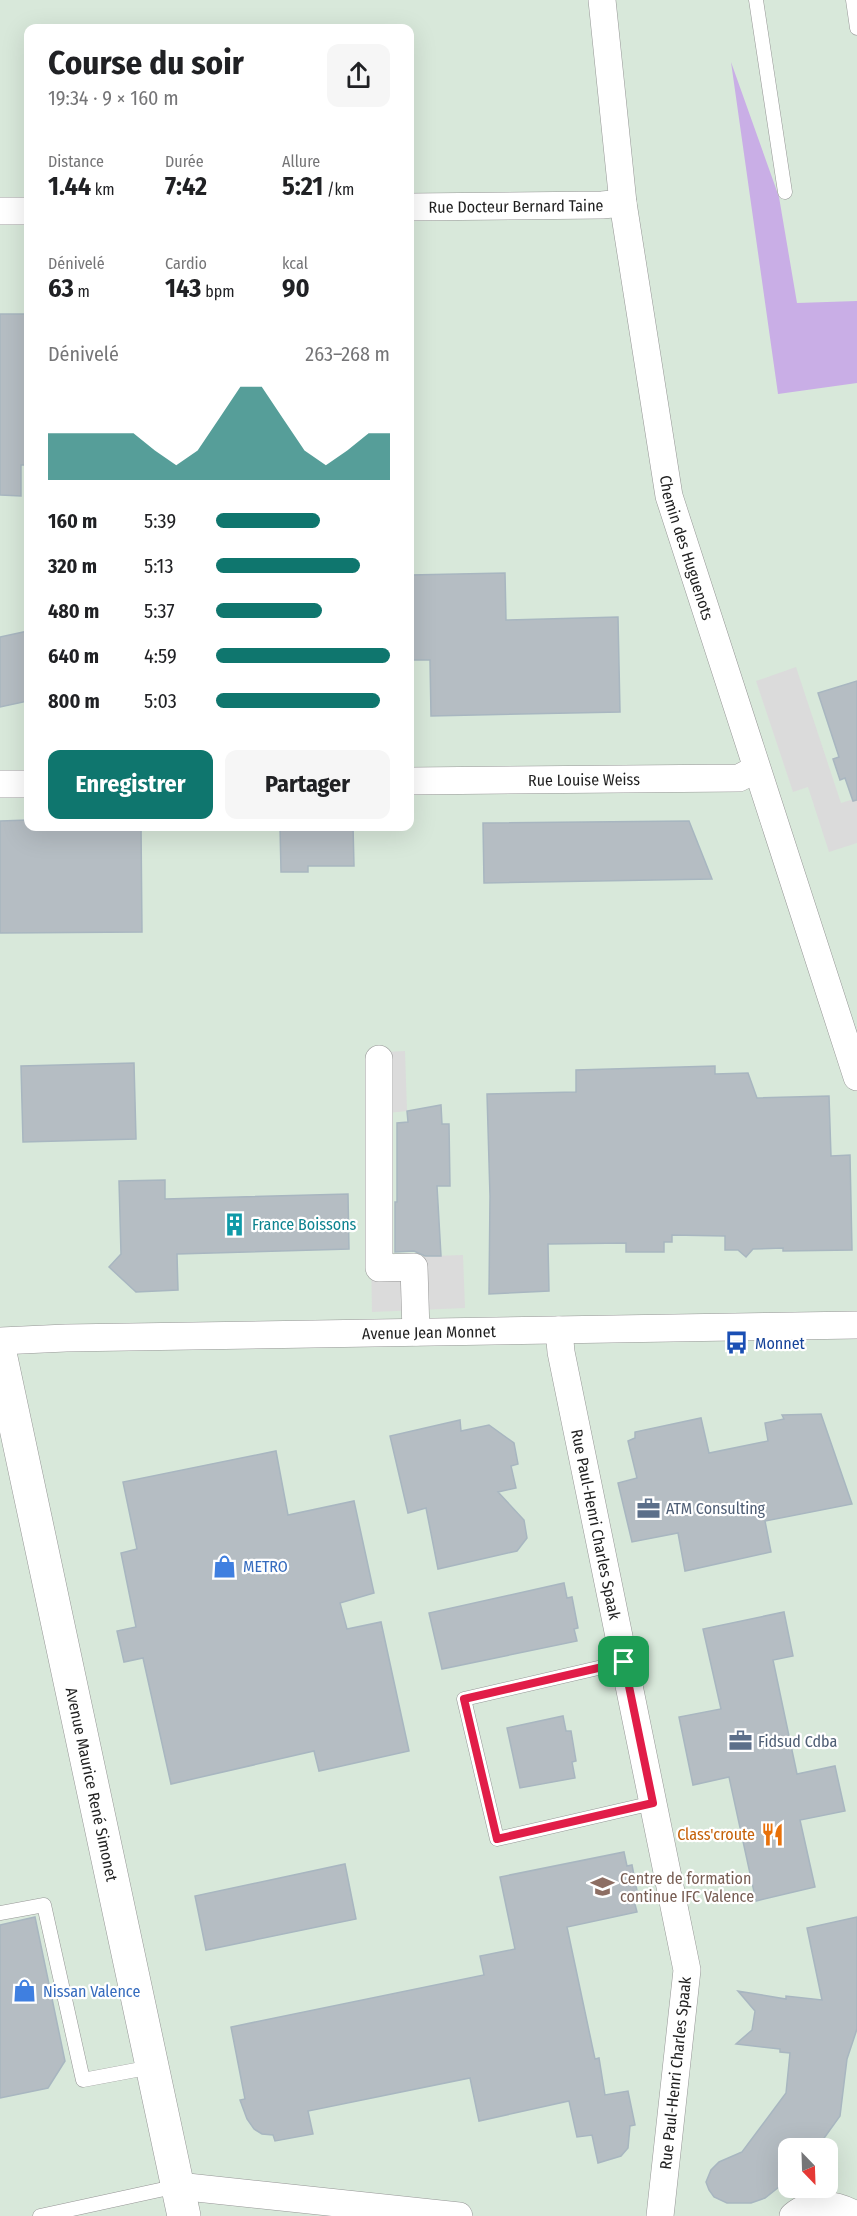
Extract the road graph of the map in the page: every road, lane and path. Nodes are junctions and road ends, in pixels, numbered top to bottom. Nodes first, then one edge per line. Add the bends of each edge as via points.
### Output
1 (602, 0) edge
2 (756, 0) edge
3 (853, 0) edge
4 (857, 28) edge
5 (785, 192) dead end
6 (623, 203) junction
7 (414, 207) edge
8 (0, 211) edge
9 (24, 211) edge
10 (756, 769) junction
11 (414, 781) edge
12 (0, 784) edge
13 (24, 784) edge
14 (379, 1059) dead end
15 (857, 1077) edge
16 (857, 1324) edge
17 (559, 1330) junction
18 (416, 1332) junction
19 (0, 1341) edge
20 (0, 1353) edge
21 (624, 1662) junction
22 (653, 1803) junction
23 (0, 1913) edge
24 (152, 2067) junction
25 (181, 2201) edge
26 (40, 2216) edge
27 (459, 2216) edge
28 (660, 2216) edge
29 (793, 2216) edge
30 (857, 2216) edge

1 - 6 street, Chemin des Huguenots
2 - 5 lane
3 - 4 lane
6 - 7 street, Rue Docteur Bernard Taine
6 - 10 street, Chemin des Huguenots via 669,496
8 - 9 street
10 - 11 street, Rue Louise Weiss via 739,778
10 - 15 street, Chemin des Huguenots
12 - 13 street
14 - 18 street via 379,1268 414,1267
16 - 17 street, Avenue Jean Monnet
17 - 18 street, Avenue Jean Monnet
17 - 21 street, Rue Paul-Henri Charles Spaak
18 - 19 street, Avenue Jean Monnet
20 - 24 street, Avenue Maurice René Simonet
21 - 22 street, Rue Paul-Henri Charles Spaak
21 - 22 lane via 464,1699 497,1839
22 - 28 street, Rue Paul-Henri Charles Spaak via 687,1970
23 - 24 lane via 44,1905 83,2080
24 - 25 street, Avenue Maurice René Simonet
25 - 26 lane
25 - 27 street
29 - 30 street via 814,2206 831,2205

